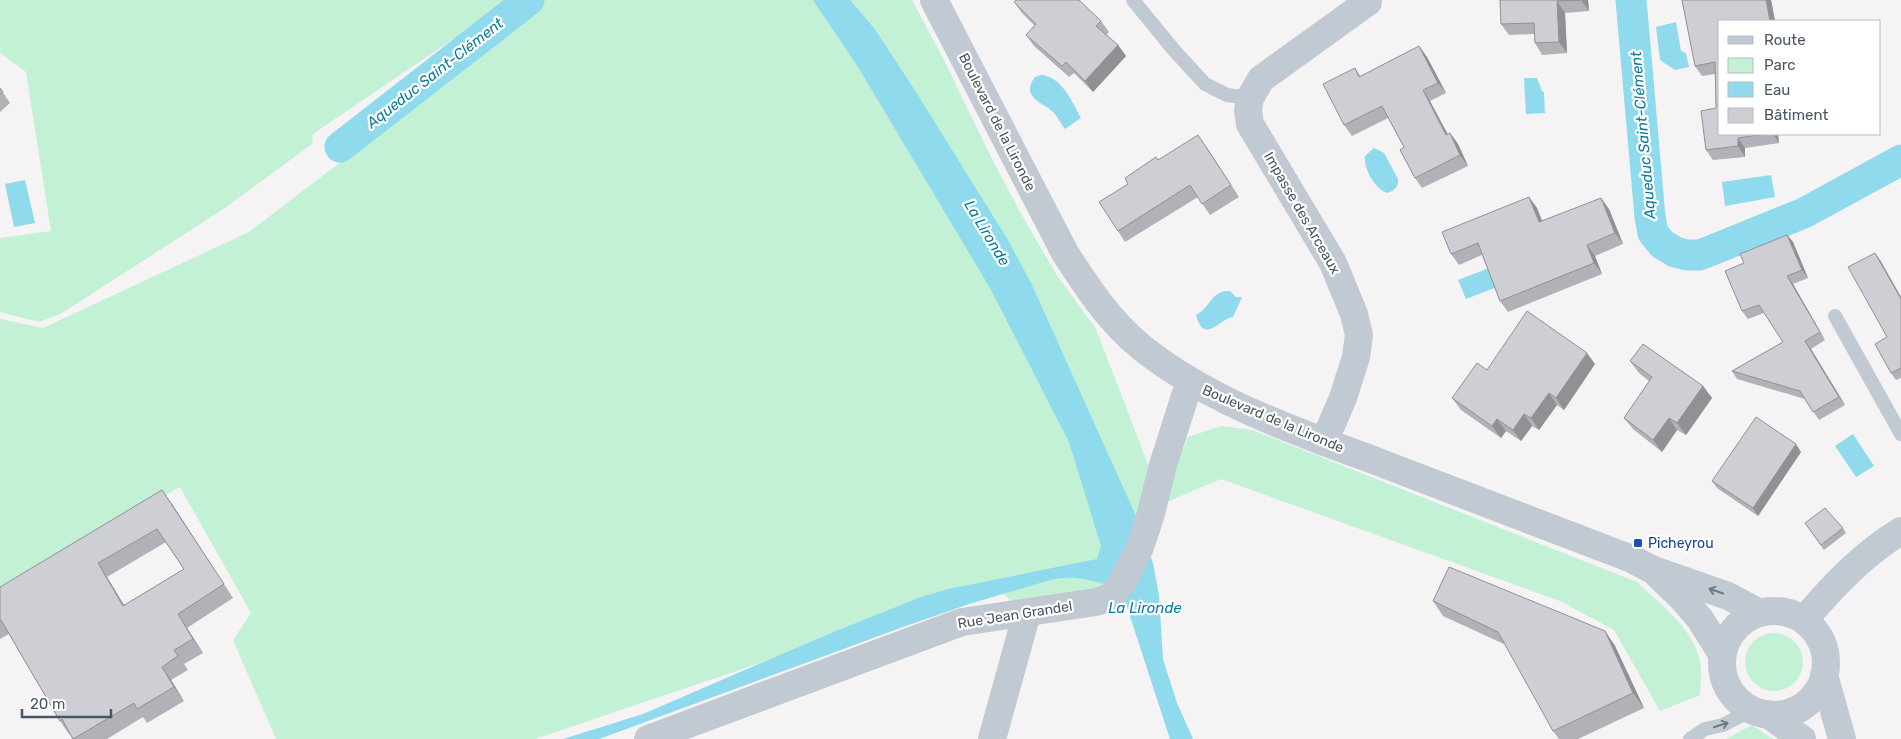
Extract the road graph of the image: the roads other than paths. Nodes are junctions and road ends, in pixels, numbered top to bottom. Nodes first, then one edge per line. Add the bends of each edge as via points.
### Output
1 (934, 0) edge
2 (1133, 0) edge
3 (1368, 2) dead end
4 (1250, 98) junction
5 (1835, 316) dead end
6 (1192, 383) junction
7 (1901, 434) edge
8 (1324, 442) junction
9 (1901, 531) edge
10 (1652, 569) junction
11 (1760, 612) junction
12 (1027, 613) junction
13 (1804, 620) junction
14 (1722, 654) junction
15 (1824, 675) junction
16 (1760, 712) junction
17 (648, 739) edge
18 (992, 739) edge
19 (1690, 739) edge
20 (1802, 739) edge
21 (1842, 739) edge

1 - 6 street, Boulevard de la Lironde via 1065,253 1089,290 1113,322
2 - 4 lane via 1205,84 1227,95
3 - 4 street via 1261,79
4 - 8 street, Impasse des Arceaux via 1250,124 1333,263 1359,335 1356,357 1343,398
5 - 7 lane
6 - 8 street, Boulevard de la Lironde via 1264,418
6 - 12 street, Rue Jean Grandel via 1163,465 1140,547 1111,597
8 - 10 street, Boulevard de la Lironde
9 - 13 street via 1844,575
11 -> 10 street, Boulevard de la Lironde via 1728,596
10 - 14 street, Boulevard de la Lironde via 1700,619
11 - 13 street via 1789,613
11 - 14 street via 1735,628
12 - 17 street, Rue Jean Grandel via 962,622
12 - 18 street
13 - 15 street via 1823,646
14 - 16 street via 1722,670 1727,685 1737,699
15 - 16 street via 1810,700 1797,709 1783,714
15 - 21 street
19 -> 16 lane via 1705,729
16 - 20 street

